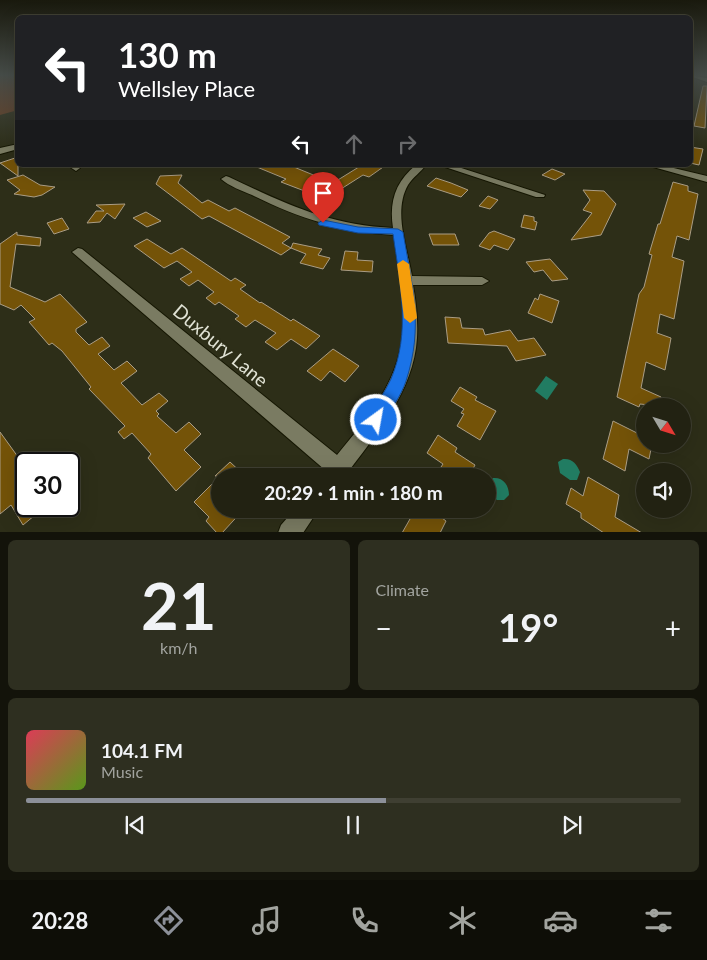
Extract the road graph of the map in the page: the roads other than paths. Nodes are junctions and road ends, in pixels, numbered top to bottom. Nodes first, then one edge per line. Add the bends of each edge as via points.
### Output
1 (15, 147) edge
2 (0, 151) edge
3 (419, 167) edge
4 (449, 167) edge
5 (658, 167) edge
6 (226, 179) dead end
7 (707, 179) edge
8 (540, 196) dead end
9 (398, 232) junction
10 (78, 252) dead end
11 (406, 280) junction
12 (482, 281) dead end
13 (330, 468) edge
14 (340, 468) edge
15 (301, 518) edge
16 (289, 532) edge

1 - 2 street
3 - 9 street via 400,188 396,210
4 - 8 street
5 - 7 street
6 - 9 street via 323,223 358,230
9 - 11 street
10 - 13 street, Duxbury Lane
11 - 12 street
11 - 14 street via 410,338 398,381 381,413
15 - 16 street

